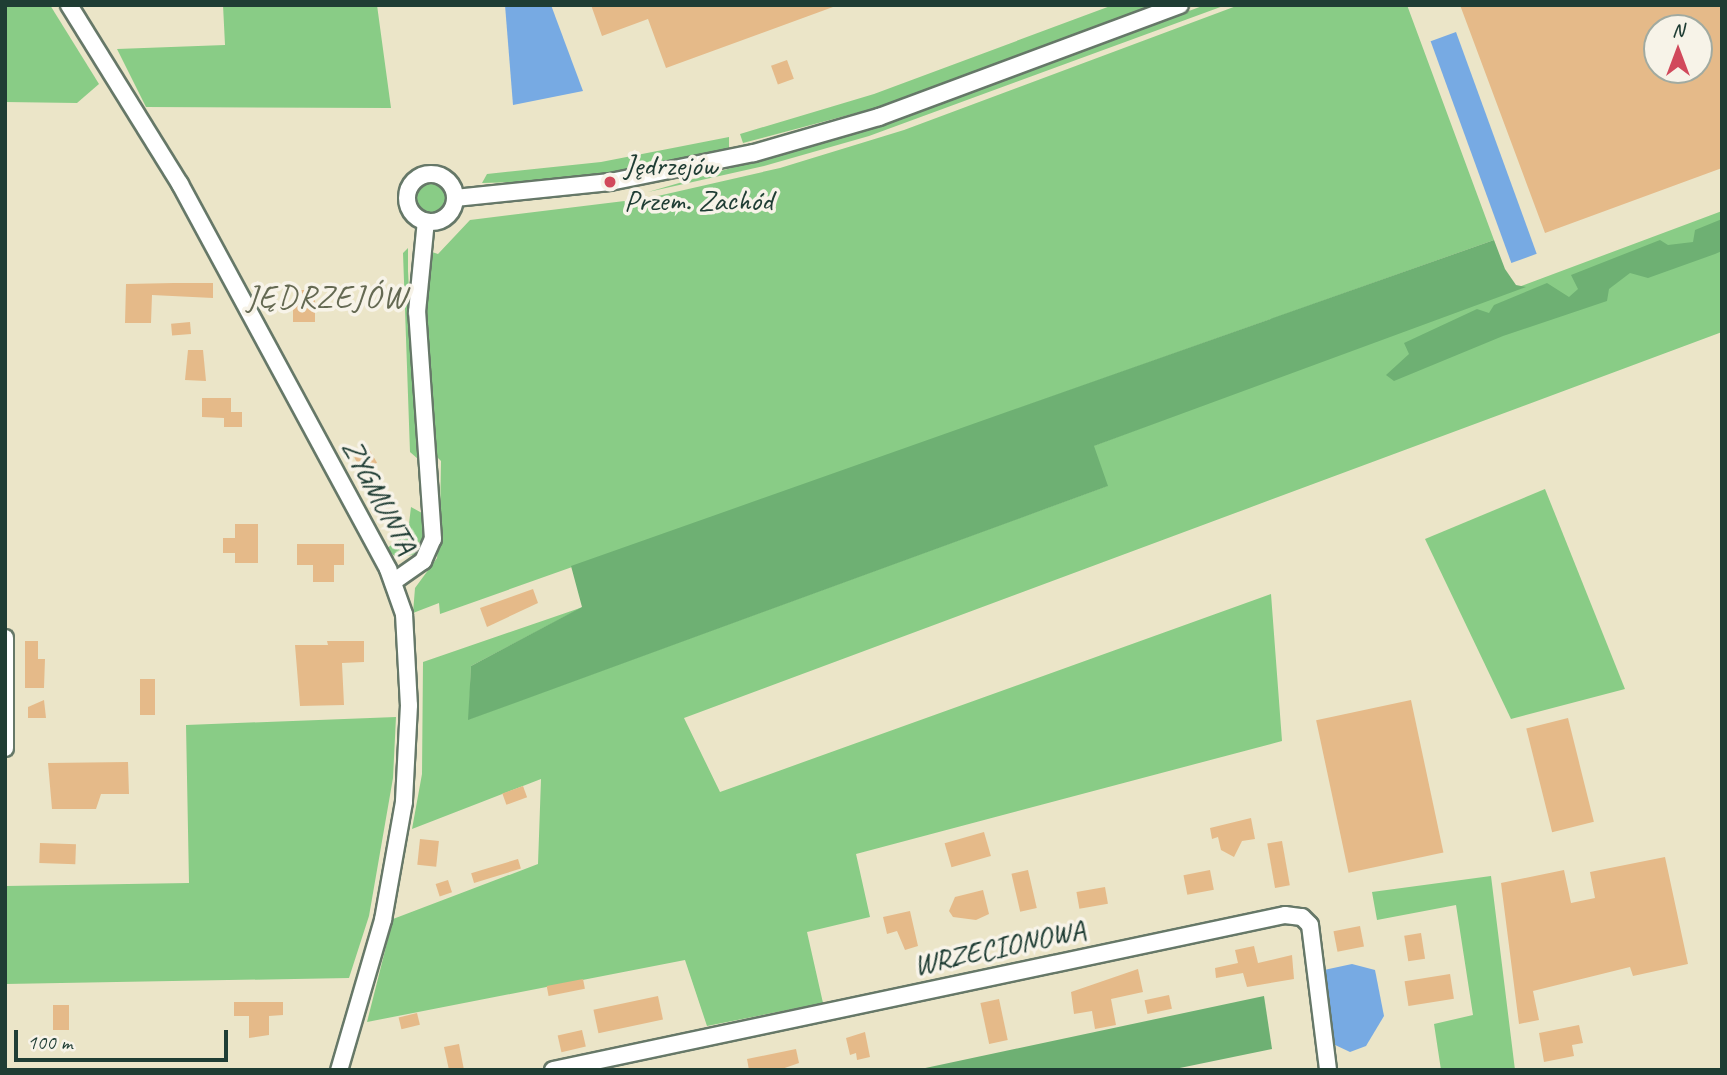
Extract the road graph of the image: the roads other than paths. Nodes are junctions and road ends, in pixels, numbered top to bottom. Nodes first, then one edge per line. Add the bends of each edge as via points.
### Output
1 (69, 5) edge
2 (1180, 5) edge
3 (455, 198) junction
4 (426, 221) junction
5 (393, 582) junction
6 (5, 638) edge
7 (5, 748) edge
8 (339, 1070) edge
9 (553, 1070) edge
10 (1328, 1070) edge

1 - 5 street, ZYGMUNTA via 180,184
2 - 3 street via 879,117 754,153 597,183
3 - 4 street via 446,216
3 - 4 street via 451,185 441,176 428,174 415,180 408,191 408,204 414,215
4 - 5 street via 417,312 433,539 423,561
5 - 8 street, ZYGMUNTA via 404,614 407,643 404,802 381,932
6 - 7 street
9 - 10 street, WRZECIONOWA via 1285,915 1303,917 1310,925

